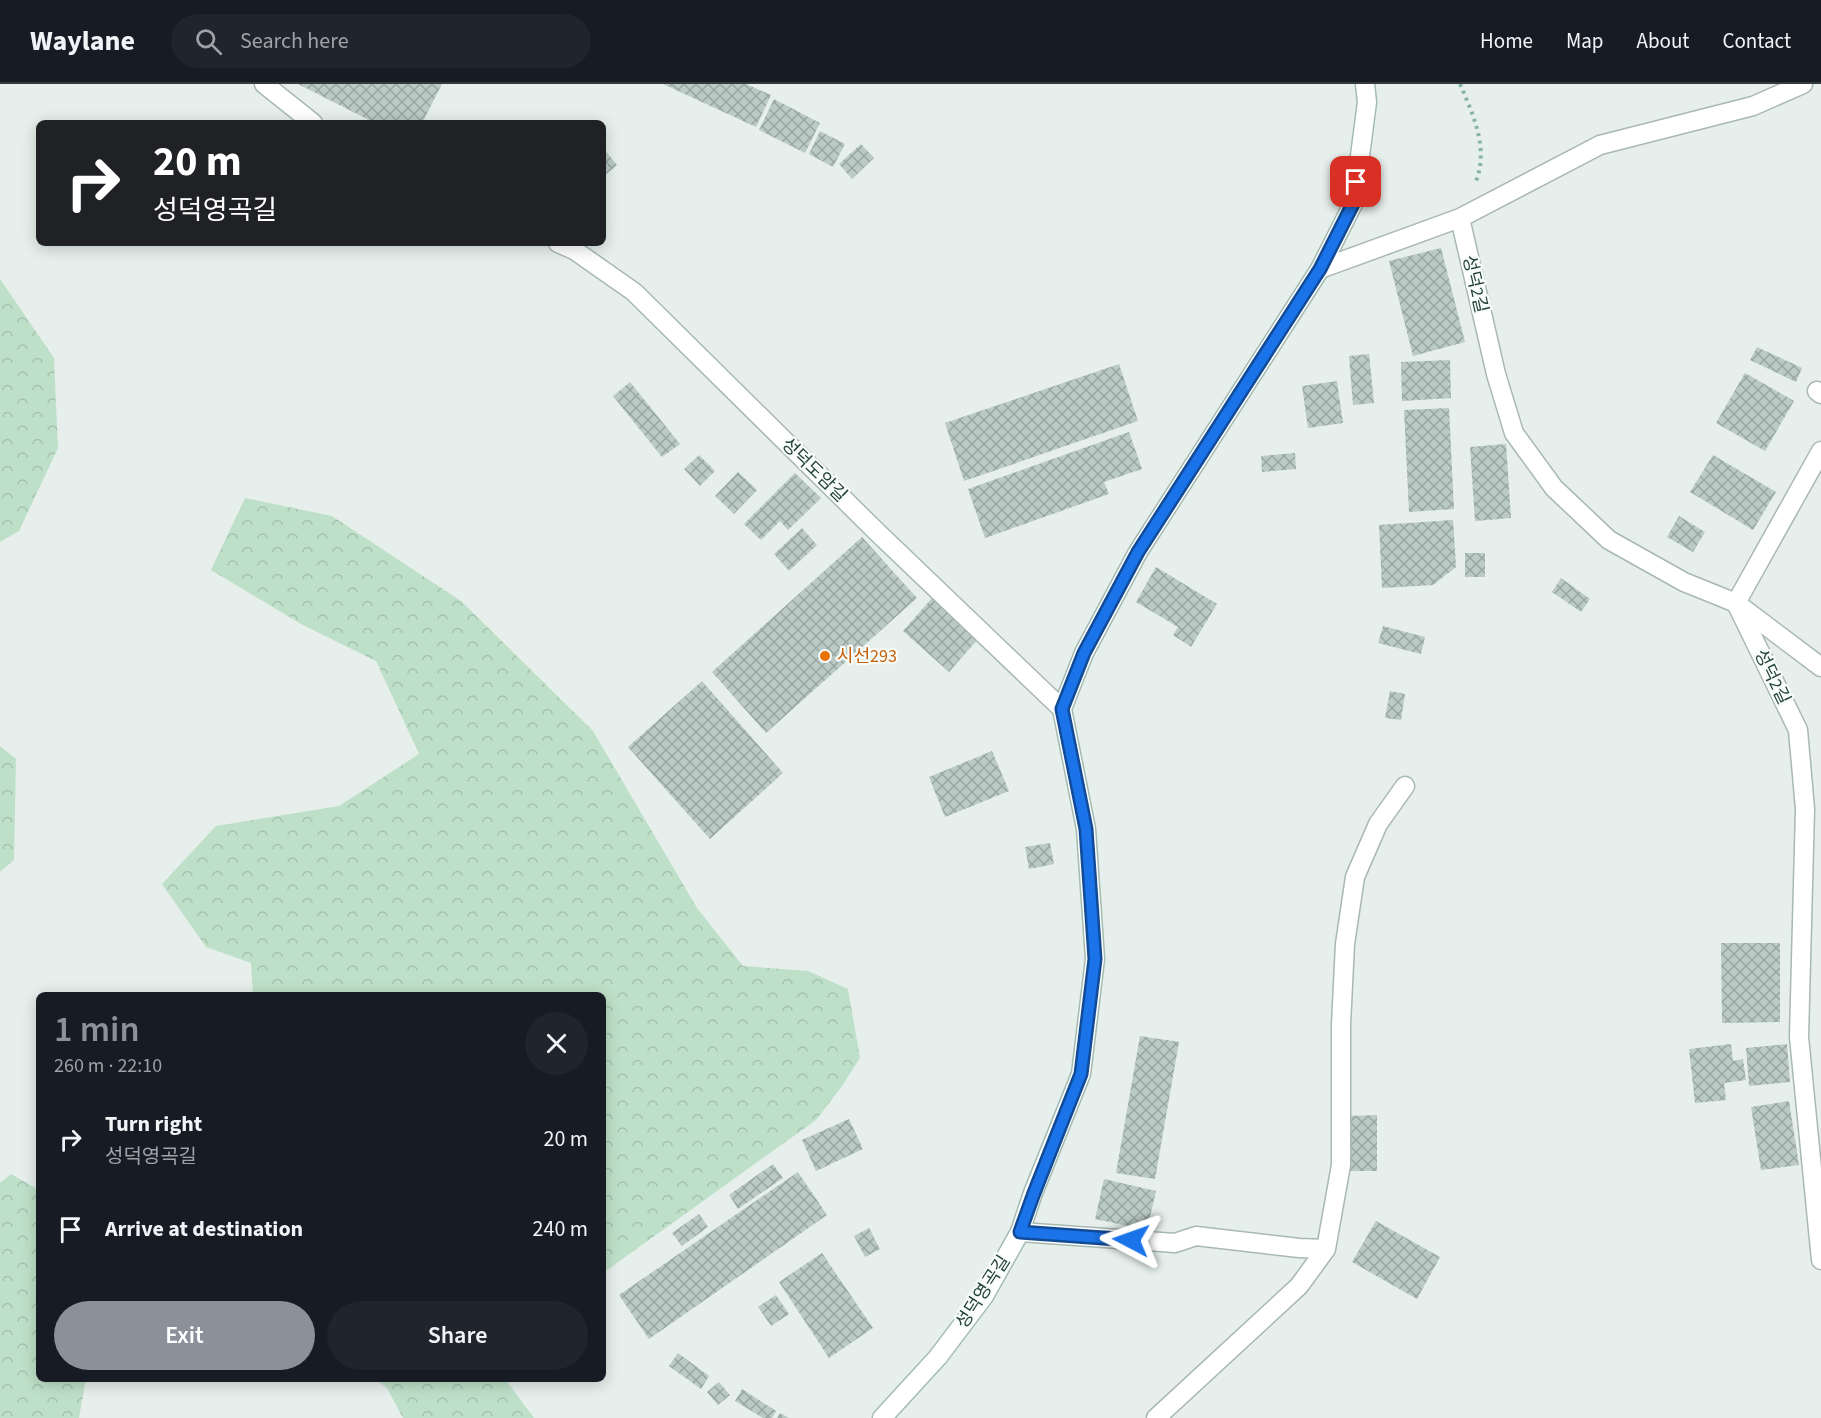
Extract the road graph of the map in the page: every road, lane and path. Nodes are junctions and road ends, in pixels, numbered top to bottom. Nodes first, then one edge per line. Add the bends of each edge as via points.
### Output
1 (264, 84) edge
2 (1365, 84) edge
3 (1462, 84) edge
4 (1803, 84) edge
5 (309, 120) edge
6 (1460, 218) junction
7 (565, 246) edge
8 (1320, 269) junction
9 (1821, 451) edge
10 (1736, 603) junction
11 (1821, 667) edge
12 (1062, 709) junction
13 (1405, 786) dead end
14 (1020, 1232) junction
15 (1326, 1249) junction
16 (1821, 1260) edge
17 (882, 1418) edge
18 (1156, 1418) edge

1 - 5 street
2 - 8 street via 1367,102 1354,202
3 - 6 path via 1479,131 1480,170
4 - 6 street via 1753,106 1600,145
6 - 8 street
6 - 10 street, 성덕2길 via 1496,374 1514,433 1554,488 1609,540 1684,582
7 - 12 street, 성덕도암길 via 634,292
8 - 12 street via 1138,552 1084,653
9 - 10 street
10 - 11 street
10 - 16 street, 성덕2길 via 1798,730 1805,809 1799,1036
12 - 14 street, 성덕영곡길 via 1086,829 1095,959 1081,1074
13 - 15 street via 1378,824 1355,877 1344,955 1341,1165
14 - 15 street via 1175,1243 1196,1236
14 - 17 street, 성덕영곡길 via 984,1296 938,1357
15 - 18 street via 1299,1286

